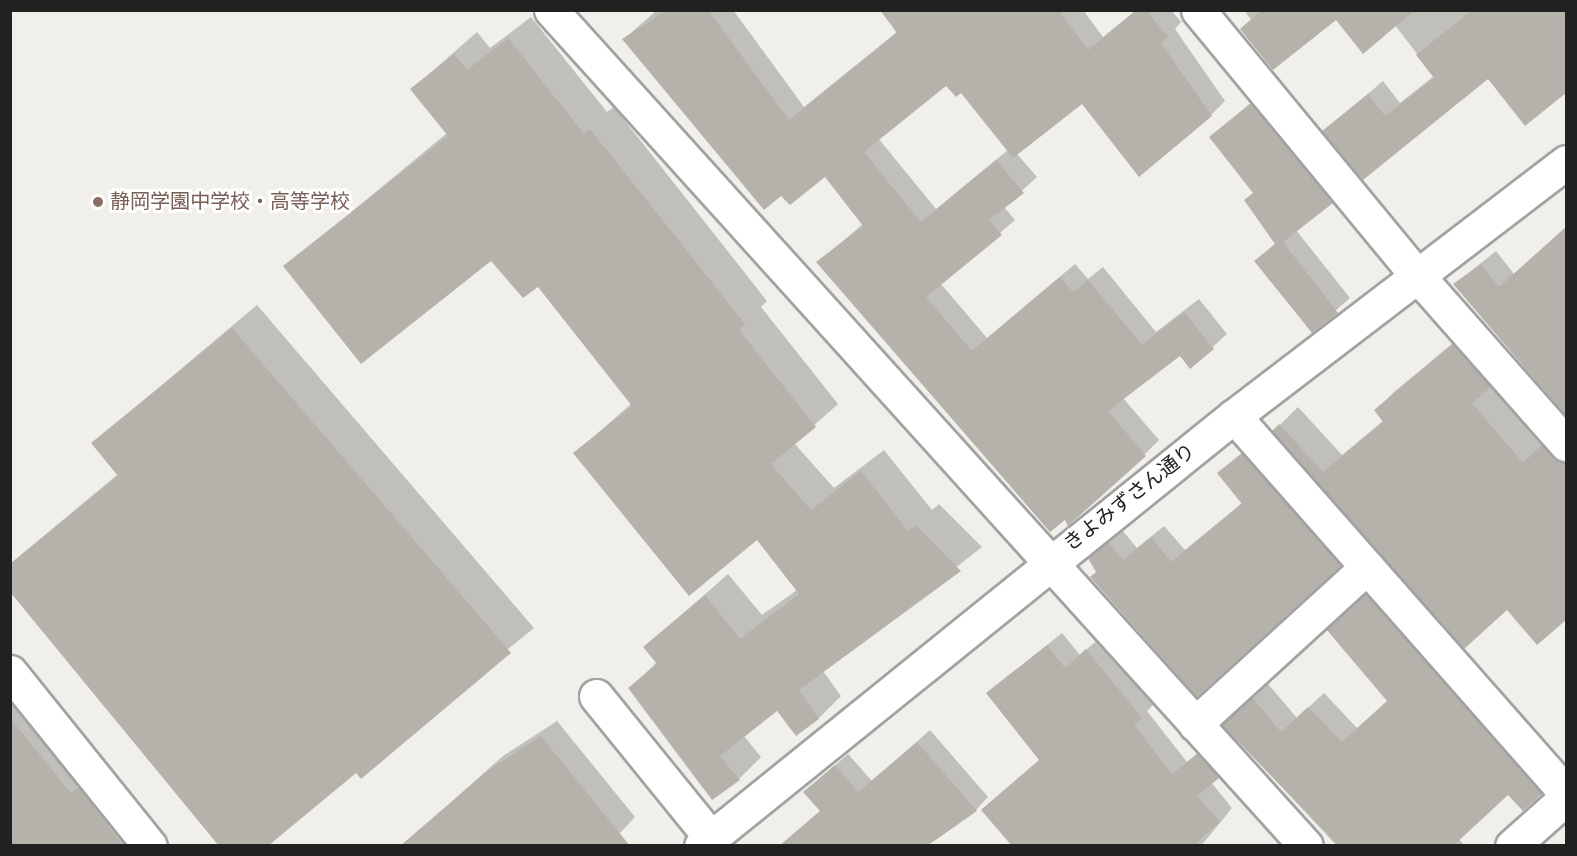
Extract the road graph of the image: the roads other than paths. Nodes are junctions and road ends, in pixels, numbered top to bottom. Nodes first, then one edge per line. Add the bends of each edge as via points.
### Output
1 (550, 10) edge
2 (1198, 10) edge
3 (1566, 162) edge
4 (1416, 274) junction
5 (1234, 416) junction
6 (1566, 444) edge
7 (1048, 563) junction
8 (1367, 567) junction
9 (10, 672) edge
10 (596, 696) dead end
11 (1195, 724) junction
12 (1566, 793) edge
13 (1566, 798) edge
14 (706, 843) edge
15 (150, 846) edge
16 (1306, 846) edge
17 (1512, 846) edge

1 - 7 street
2 - 4 street
3 - 4 street, きよみずさん通り
4 - 5 street, きよみずさん通り
4 - 6 street
5 - 7 street, きよみずさん通り
5 - 8 street
7 - 11 street
7 - 14 street, きよみずさん通り
8 - 11 street
8 - 12 street
9 - 15 street
10 - 14 street
11 - 16 street
13 - 17 street

